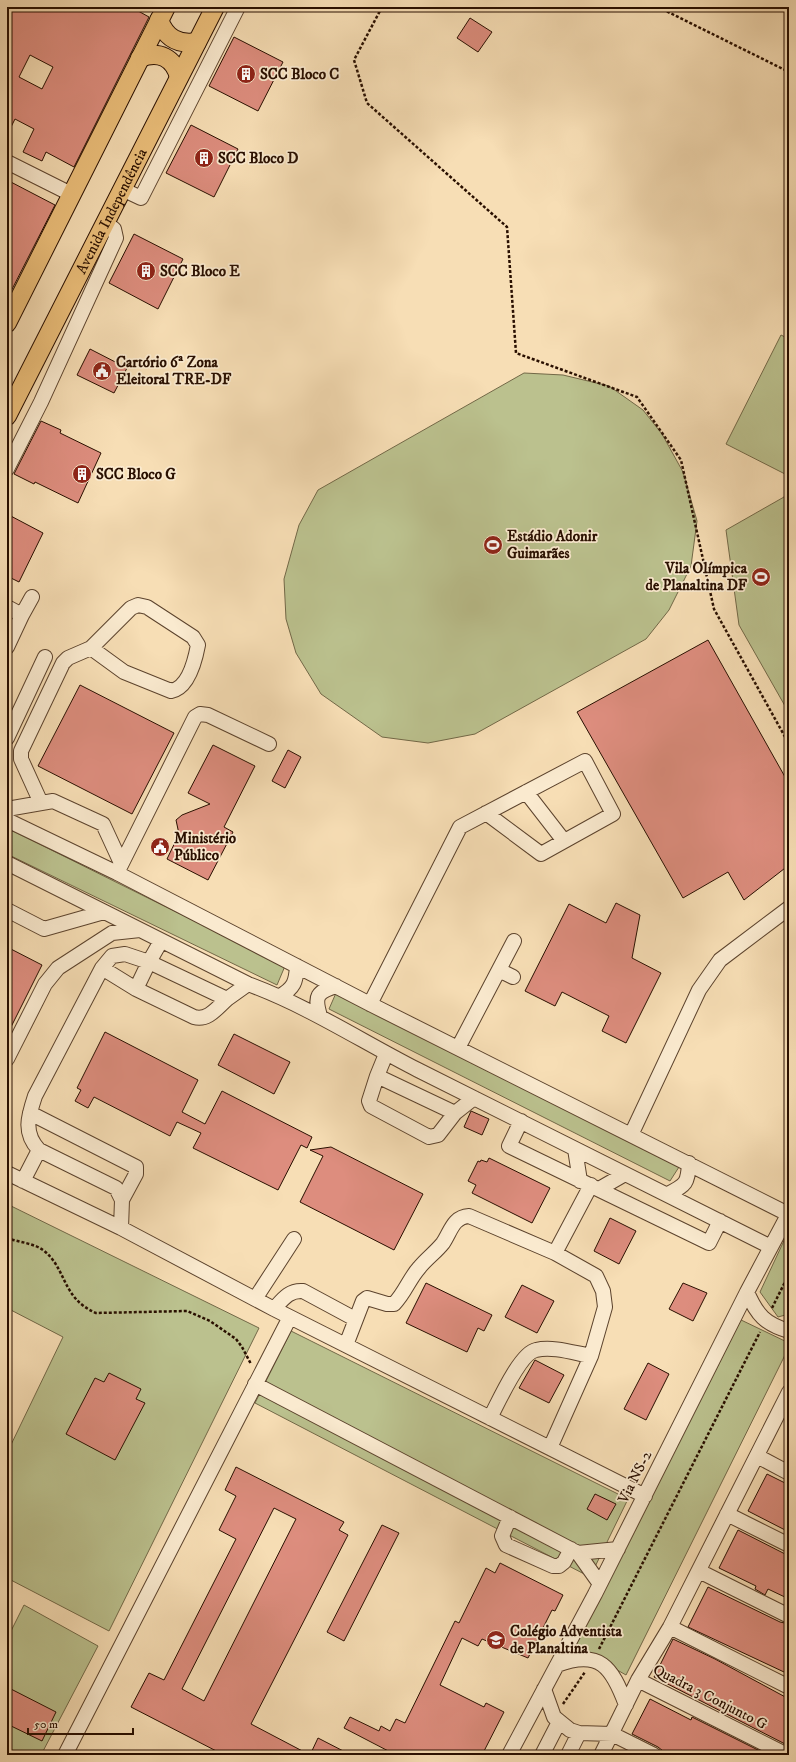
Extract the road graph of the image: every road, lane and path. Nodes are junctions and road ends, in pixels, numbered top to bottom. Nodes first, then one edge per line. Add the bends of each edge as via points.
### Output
1 (215, 7) edge
2 (238, 7) edge
3 (382, 7) edge
4 (658, 7) edge
5 (162, 14) edge
6 (197, 42) junction
7 (140, 58) junction
8 (789, 72) edge
9 (179, 78) junction
10 (7, 162) edge
11 (122, 189) junction
12 (71, 194) junction
13 (105, 222) junction
14 (7, 323) edge
15 (20, 392) junction
16 (41, 402) junction
17 (7, 416) edge
18 (7, 468) edge
19 (32, 597) dead end
20 (7, 607) edge
21 (22, 615) junction
22 (7, 647) edge
23 (91, 648) junction
24 (45, 658) dead end
25 (7, 738) edge
26 (268, 744) dead end
27 (789, 744) edge
28 (526, 792) junction
29 (41, 803) junction
30 (7, 809) edge
31 (486, 813) junction
32 (7, 820) edge
33 (564, 841) junction
34 (7, 863) edge
35 (119, 868) junction
36 (789, 908) edge
37 (7, 910) edge
38 (104, 912) junction
39 (140, 930) junction
40 (161, 941) junction
41 (514, 941) dead end
42 (149, 962) junction
43 (297, 966) junction
44 (102, 968) junction
45 (499, 970) junction
46 (513, 977) dead end
47 (248, 984) junction
48 (336, 986) junction
49 (136, 989) junction
50 (280, 996) junction
51 (227, 999) junction
52 (370, 1004) junction
53 (320, 1016) junction
54 (458, 1048) junction
55 (386, 1054) junction
56 (7, 1059) edge
57 (377, 1076) junction
58 (474, 1098) junction
59 (30, 1113) junction
60 (455, 1114) junction
61 (521, 1121) junction
62 (631, 1135) junction
63 (575, 1149) junction
64 (39, 1150) junction
65 (689, 1163) junction
66 (8, 1172) edge
67 (625, 1174) junction
68 (23, 1181) junction
69 (590, 1185) junction
70 (668, 1194) junction
71 (122, 1200) junction
72 (789, 1214) edge
73 (720, 1221) junction
74 (120, 1228) junction
75 (7, 1238) edge
76 (294, 1239) dead end
77 (772, 1247) junction
78 (555, 1252) junction
79 (789, 1274) edge
80 (747, 1292) junction
81 (255, 1299) junction
82 (274, 1309) junction
83 (290, 1317) junction
84 (355, 1319) junction
85 (766, 1322) junction
86 (789, 1331) edge
87 (346, 1345) junction
88 (591, 1356) junction
89 (255, 1384) junction
90 (788, 1398) edge
91 (490, 1418) junction
92 (550, 1448) junction
93 (757, 1456) junction
94 (789, 1473) edge
95 (645, 1496) junction
96 (727, 1514) junction
97 (510, 1517) junction
98 (789, 1545) edge
99 (618, 1550) junction
100 (574, 1551) junction
101 (699, 1571) junction
102 (600, 1584) junction
103 (789, 1616) edge
104 (670, 1627) junction
105 (594, 1660) junction
106 (557, 1665) junction
107 (638, 1680) junction
108 (789, 1687) edge
109 (544, 1689) junction
110 (626, 1705) junction
111 (556, 1719) junction
112 (579, 1733) junction
113 (612, 1734) junction
114 (65, 1755) edge
115 (509, 1755) edge
116 (542, 1755) edge
117 (568, 1755) edge
118 (601, 1755) edge
119 (654, 1755) edge
120 (787, 1755) edge

1 - 6 main road, Avenida Independência
2 - 11 street via 142,198
3 - 27 path via 354,60 367,103 507,227 516,353 637,397 681,460 714,610
4 - 8 path
5 - 6 main road via 162,29 169,37 187,44
5 - 7 main road
6 - 9 main road, Avenida Independência
7 - 9 main road via 148,54 165,56 175,65
7 - 12 main road
9 - 11 main road, Avenida Independência
10 - 12 street
11 - 13 main road, Avenida Independência
12 - 14 main road
13 - 15 main road, Avenida Independência
13 - 16 street via 114,229 116,238
15 - 16 street
15 - 17 main road, Avenida Independência
16 - 18 street
19 - 21 street
20 - 21 street
21 - 22 street
23 - 23 street via 131,608 138,605 147,607 193,636 198,645 182,685 171,691 124,672
23 - 29 street via 68,658 63,663 21,751 21,759
24 - 25 street
26 - 35 street via 208,715 200,714 195,717
28 - 31 street
28 - 33 street
28 - 33 street via 585,761 613,814
29 - 30 street
29 - 35 street via 53,801 103,824
31 - 33 street via 541,854
31 - 52 street via 460,827
32 - 35 street
34 - 38 street
35 - 43 street
36 - 62 street via 720,960 699,990
37 - 38 street via 44,929
38 - 39 street
39 - 40 street
39 - 56 street via 112,933 58,968 45,984
40 - 42 street
40 - 47 street
41 - 45 street
42 - 44 street via 125,954 112,956
42 - 49 street
42 - 51 street
43 - 48 street
43 - 50 street via 295,984
44 - 49 street
44 - 59 street via 35,1096
45 - 46 street
45 - 54 street
47 - 50 street
47 - 51 street
48 - 52 street
48 - 53 street via 322,991 317,997
49 - 51 street via 201,1019 210,1015
50 - 53 street
52 - 54 street
53 - 55 street
54 - 62 street
55 - 57 street
55 - 58 street
57 - 60 street
57 - 60 street via 369,1101 371,1106 429,1137 438,1135
58 - 60 street
58 - 61 street
59 - 64 street via 28,1129 31,1141
59 - 71 street via 136,1166 136,1174
61 - 63 street
61 - 69 street via 509,1146
62 - 65 street
63 - 67 street
63 - 69 street
64 - 68 street
64 - 71 street via 116,1188
65 - 70 street via 685,1184
65 - 72 street
66 - 68 street
67 - 69 street
67 - 70 street
68 - 74 street
69 - 73 street via 709,1243
69 - 78 street
70 - 73 street
71 - 74 street
72 - 77 street, Via NS-2
73 - 77 street
74 - 81 street
75 - 89 path via 44,1251 51,1258 78,1303 96,1313 187,1311 210,1321 242,1347 250,1360
76 - 81 street
77 - 80 street, Via NS-2
78 - 84 street via 470,1216 461,1217 455,1222 442,1244 417,1269 401,1297 394,1304 367,1298
78 - 88 street via 596,1276 603,1291 605,1307
79 - 85 path
80 - 85 street via 754,1309
80 - 95 street, Via NS-2
81 - 82 street
82 - 83 street
82 - 84 street via 288,1293 295,1290 303,1291
83 - 87 street
83 - 89 street
84 - 87 street
85 - 86 street
85 - 105 path
87 - 91 street
88 - 91 street via 548,1349 534,1350 524,1357
88 - 92 street
89 - 97 street
89 - 114 street
90 - 93 street
91 - 92 street
92 - 95 street
93 - 94 street
93 - 96 street
95 - 99 street, Via NS-2
96 - 98 street
96 - 101 street
97 - 100 street
97 - 100 street via 502,1536 506,1544 553,1566 559,1566
99 - 100 street
99 - 102 street, Via NS-2
100 - 102 street
101 - 103 street
101 - 104 street
102 - 106 street, Via NS-2
104 - 107 street
104 - 108 street
105 - 106 street via 574,1660
105 - 110 street via 607,1668 617,1681
105 - 111 path
106 - 109 street, Via NS-2
107 - 110 street
107 - 120 street, Quadra 3 Conjunto G
109 - 111 street via 547,1702
109 - 115 street, Via NS-2
110 - 113 street
111 - 112 street via 570,1730
111 - 116 street
112 - 113 street
112 - 117 street
113 - 118 street
113 - 119 street

